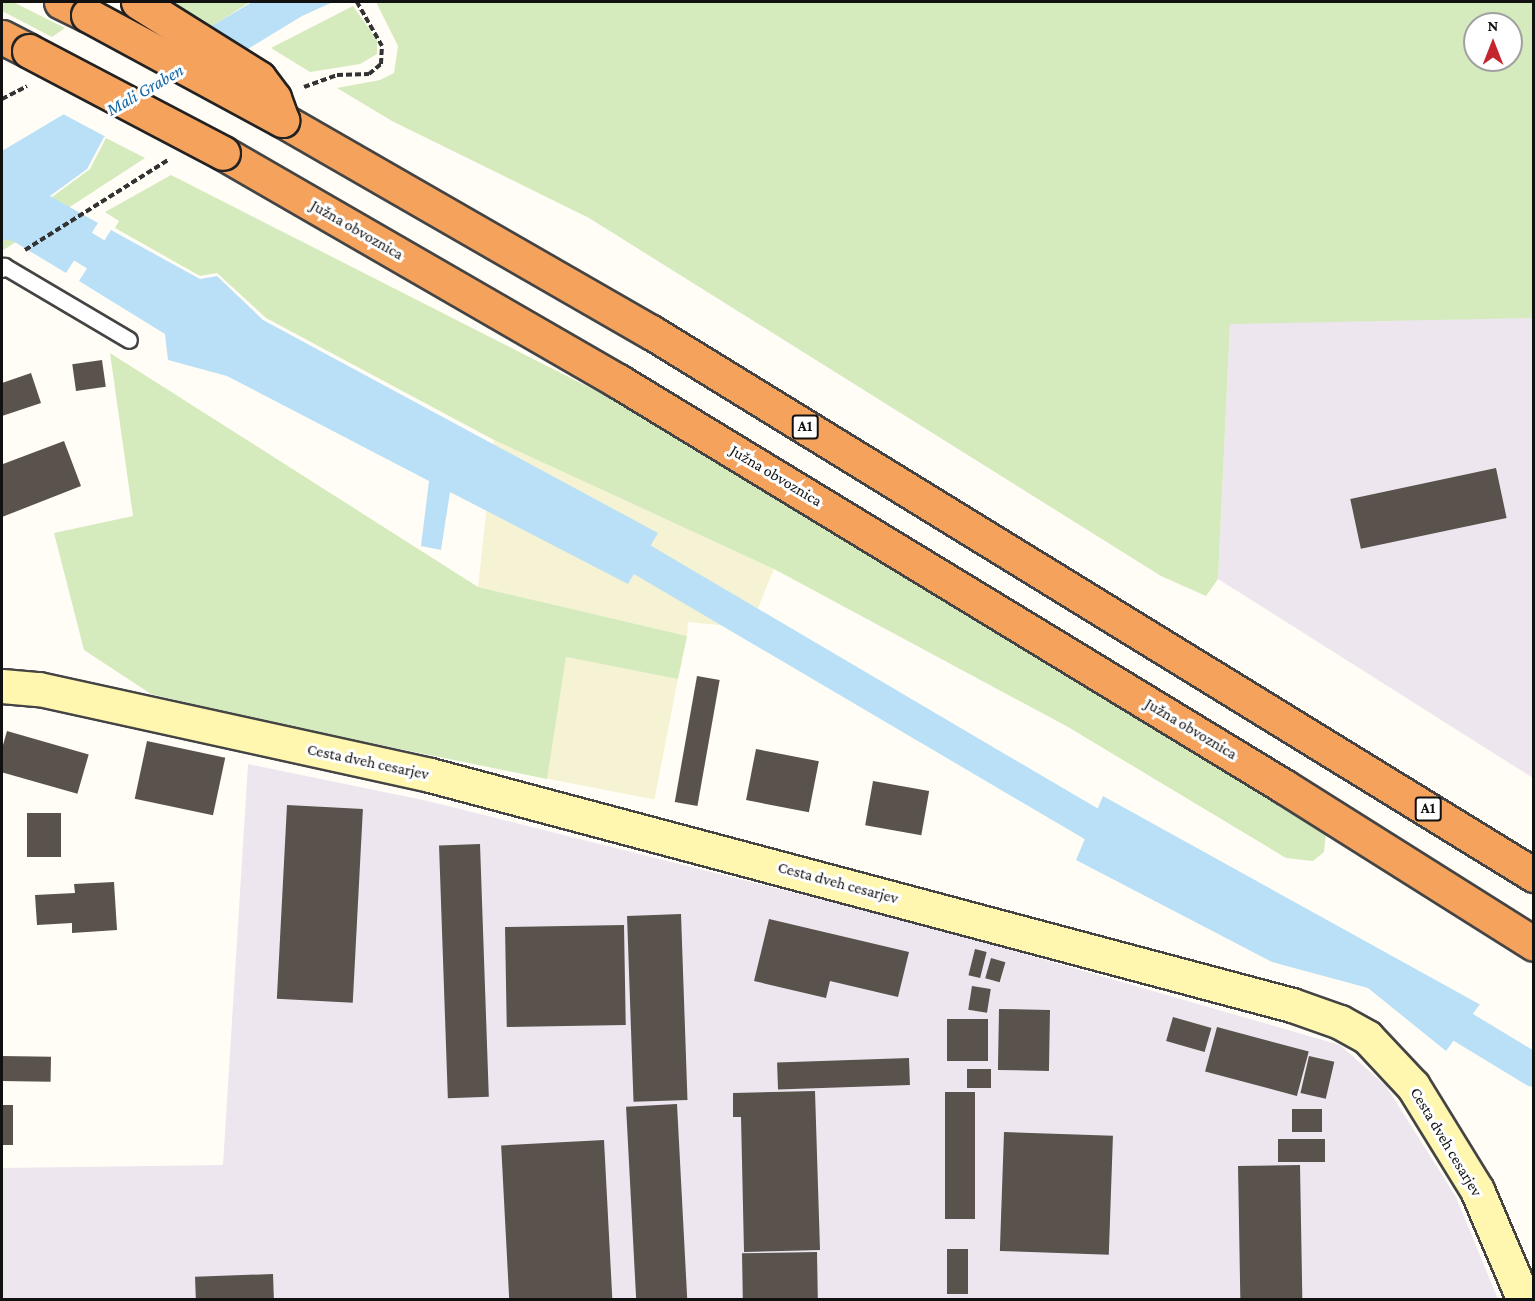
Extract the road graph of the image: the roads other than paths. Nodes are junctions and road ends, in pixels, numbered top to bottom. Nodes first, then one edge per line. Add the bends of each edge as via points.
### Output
1 (138, 2) edge
2 (74, 8) edge
3 (15, 44) edge
4 (282, 120) junction
5 (2, 269) edge
6 (129, 340) dead end
7 (2, 686) edge
8 (1533, 875) edge
9 (1533, 944) edge
10 (1524, 1299) edge

1 - 4 highway, bridge via 259,78 274,98
2 - 4 highway, A1, bridge
3 - 9 highway, Južna obvoznica, bridge via 223,153 628,387 1285,787
4 - 8 highway, A1 via 651,332
5 - 6 lane via 4,266
7 - 10 street, Cesta dveh cesarjev via 39,689 430,776 1292,1005 1340,1022 1367,1037 1413,1086 1477,1190

